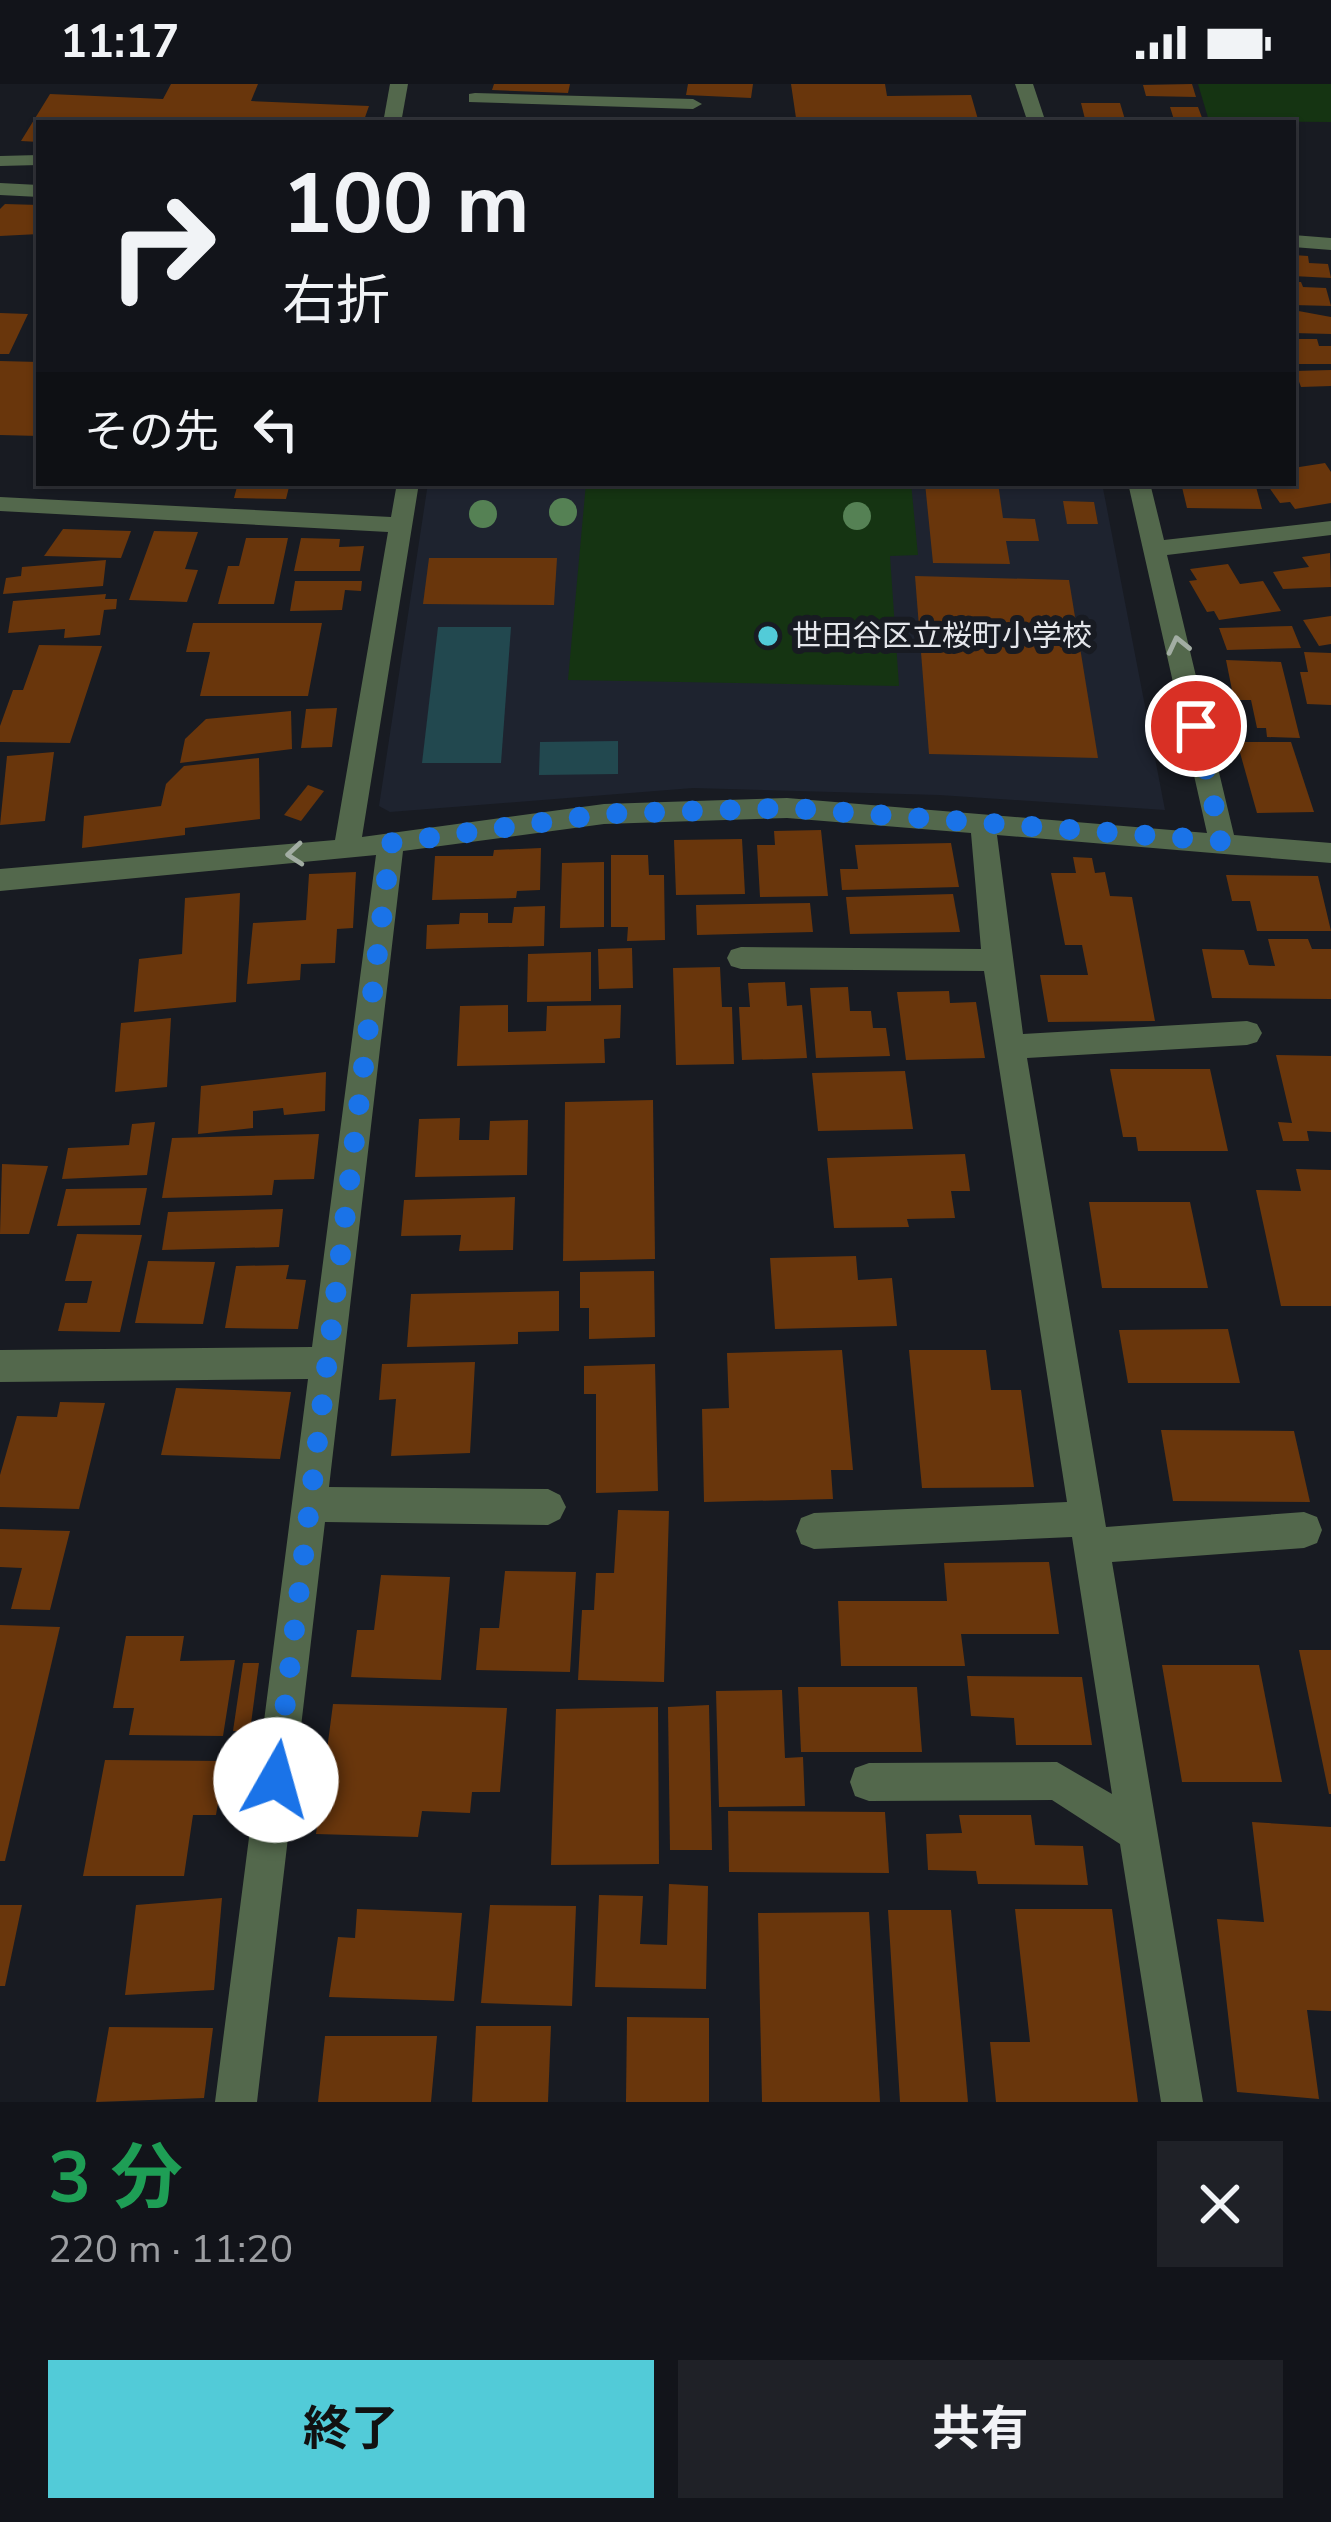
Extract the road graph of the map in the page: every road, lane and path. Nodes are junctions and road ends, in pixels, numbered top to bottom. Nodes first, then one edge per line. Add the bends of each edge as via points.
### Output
1 (399, 84) edge
2 (1024, 84) edge
3 (476, 91) edge
4 (693, 104) dead end
5 (393, 120) edge
6 (1036, 120) edge
7 (36, 160) edge
8 (0, 161) edge
9 (0, 189) edge
10 (36, 190) edge
11 (1296, 241) edge
12 (1331, 244) edge
13 (140, 486) edge
14 (408, 486) edge
15 (1140, 486) edge
16 (0, 504) edge
17 (133, 511) junction
18 (402, 525) junction
19 (1331, 528) edge
20 (1156, 549) junction
21 (983, 824) junction
22 (1222, 841) junction
23 (391, 843) junction
24 (347, 849) junction
25 (1331, 854) edge
26 (0, 880) edge
27 (741, 958) dead end
28 (996, 960) junction
29 (1247, 1033) dead end
30 (1010, 1047) junction
31 (328, 1363) junction
32 (0, 1366) edge
33 (310, 1504) junction
34 (548, 1507) dead end
35 (1304, 1530) dead end
36 (814, 1531) dead end
37 (1089, 1532) junction
38 (869, 1782) dead end
39 (1137, 1832) junction
40 (236, 2102) edge
41 (1182, 2102) edge

1 - 5 street
2 - 6 street
3 - 4 street
7 - 8 street
9 - 10 street
11 - 12 street
13 - 17 street
14 - 18 street
15 - 20 street
16 - 17 street
17 - 18 street
18 - 24 street
19 - 20 street
22 -> 20 street
21 - 22 street
21 - 23 street via 788,808 604,814
21 - 28 street
22 - 25 street
23 - 24 street
23 - 31 street
24 -> 26 street
27 - 28 street
28 - 30 street
29 - 30 street
30 - 37 street
31 - 32 street
31 - 33 street
33 - 34 street
33 - 40 street
35 - 37 street
36 - 37 street
37 - 39 street
38 - 39 street via 1057,1781
39 - 41 street

